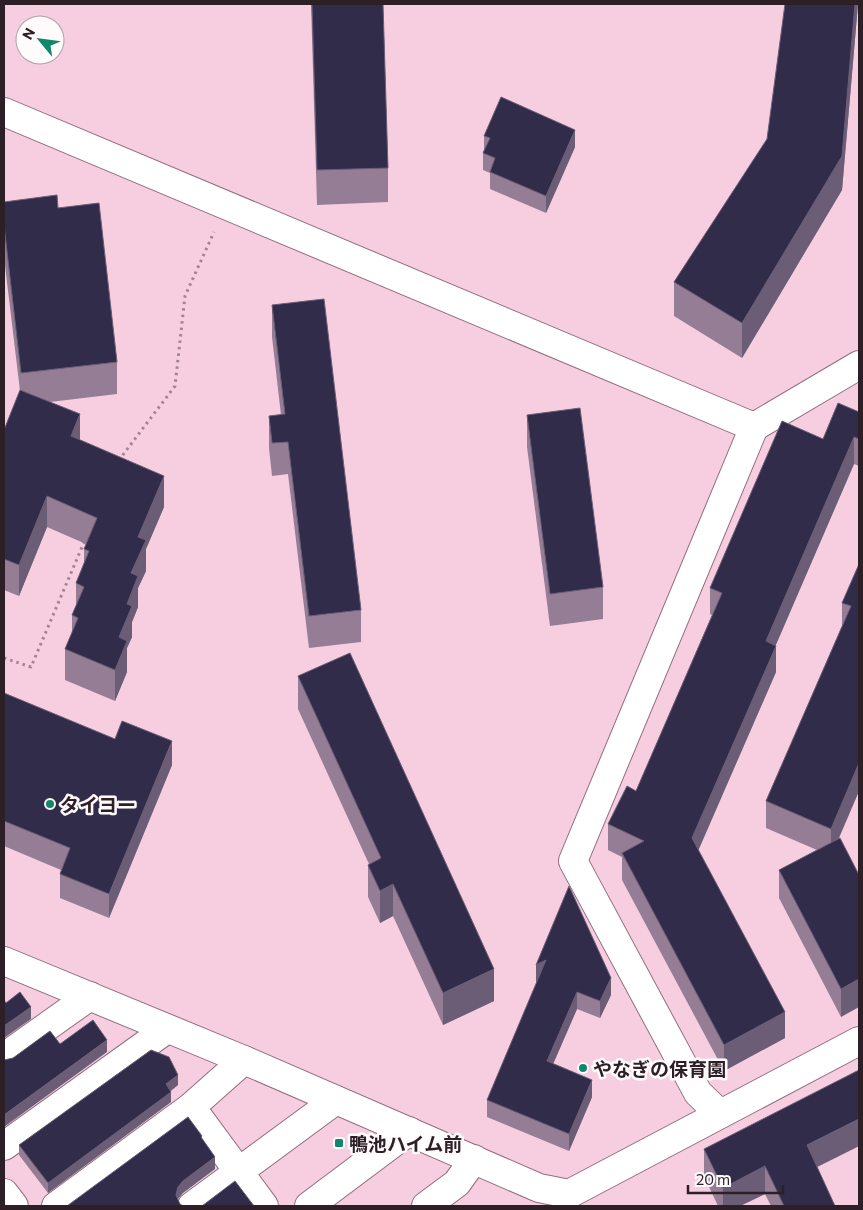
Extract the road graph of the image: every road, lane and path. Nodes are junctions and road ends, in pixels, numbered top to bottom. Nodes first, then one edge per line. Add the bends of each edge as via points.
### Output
1 (4, 112) edge
2 (226, 206) junction
3 (859, 365) edge
4 (754, 427) junction
5 (118, 465) edge
6 (86, 539) edge
7 (4, 658) edge
8 (6, 965) edge
9 (90, 996) junction
10 (168, 1028) junction
11 (859, 1041) edge
12 (4, 1057) edge
13 (244, 1060) junction
14 (336, 1100) junction
15 (191, 1107) junction
16 (720, 1114) junction
17 (409, 1131) junction
18 (4, 1146) edge
19 (474, 1159) junction
20 (238, 1172) junction
21 (4, 1193) edge
22 (572, 1200) edge
23 (14, 1206) edge
24 (56, 1206) edge
25 (192, 1206) edge
26 (264, 1206) edge
27 (308, 1206) edge
28 (426, 1206) edge

1 - 2 street
2 - 4 street
2 - 5 path via 185,296 175,386
3 - 4 street
4 - 16 street via 573,861 698,1093
6 - 7 path via 31,667
8 - 9 street
9 - 10 street
9 - 12 street
10 - 13 street
10 - 18 street
11 - 16 street
13 - 14 street
13 - 15 street
14 - 17 street
14 - 20 street
15 - 20 street
15 - 24 street
16 - 22 street
17 - 19 street
17 - 27 street
19 - 22 street
19 - 28 street via 457,1183
20 - 25 street
20 - 26 street
21 - 23 street

